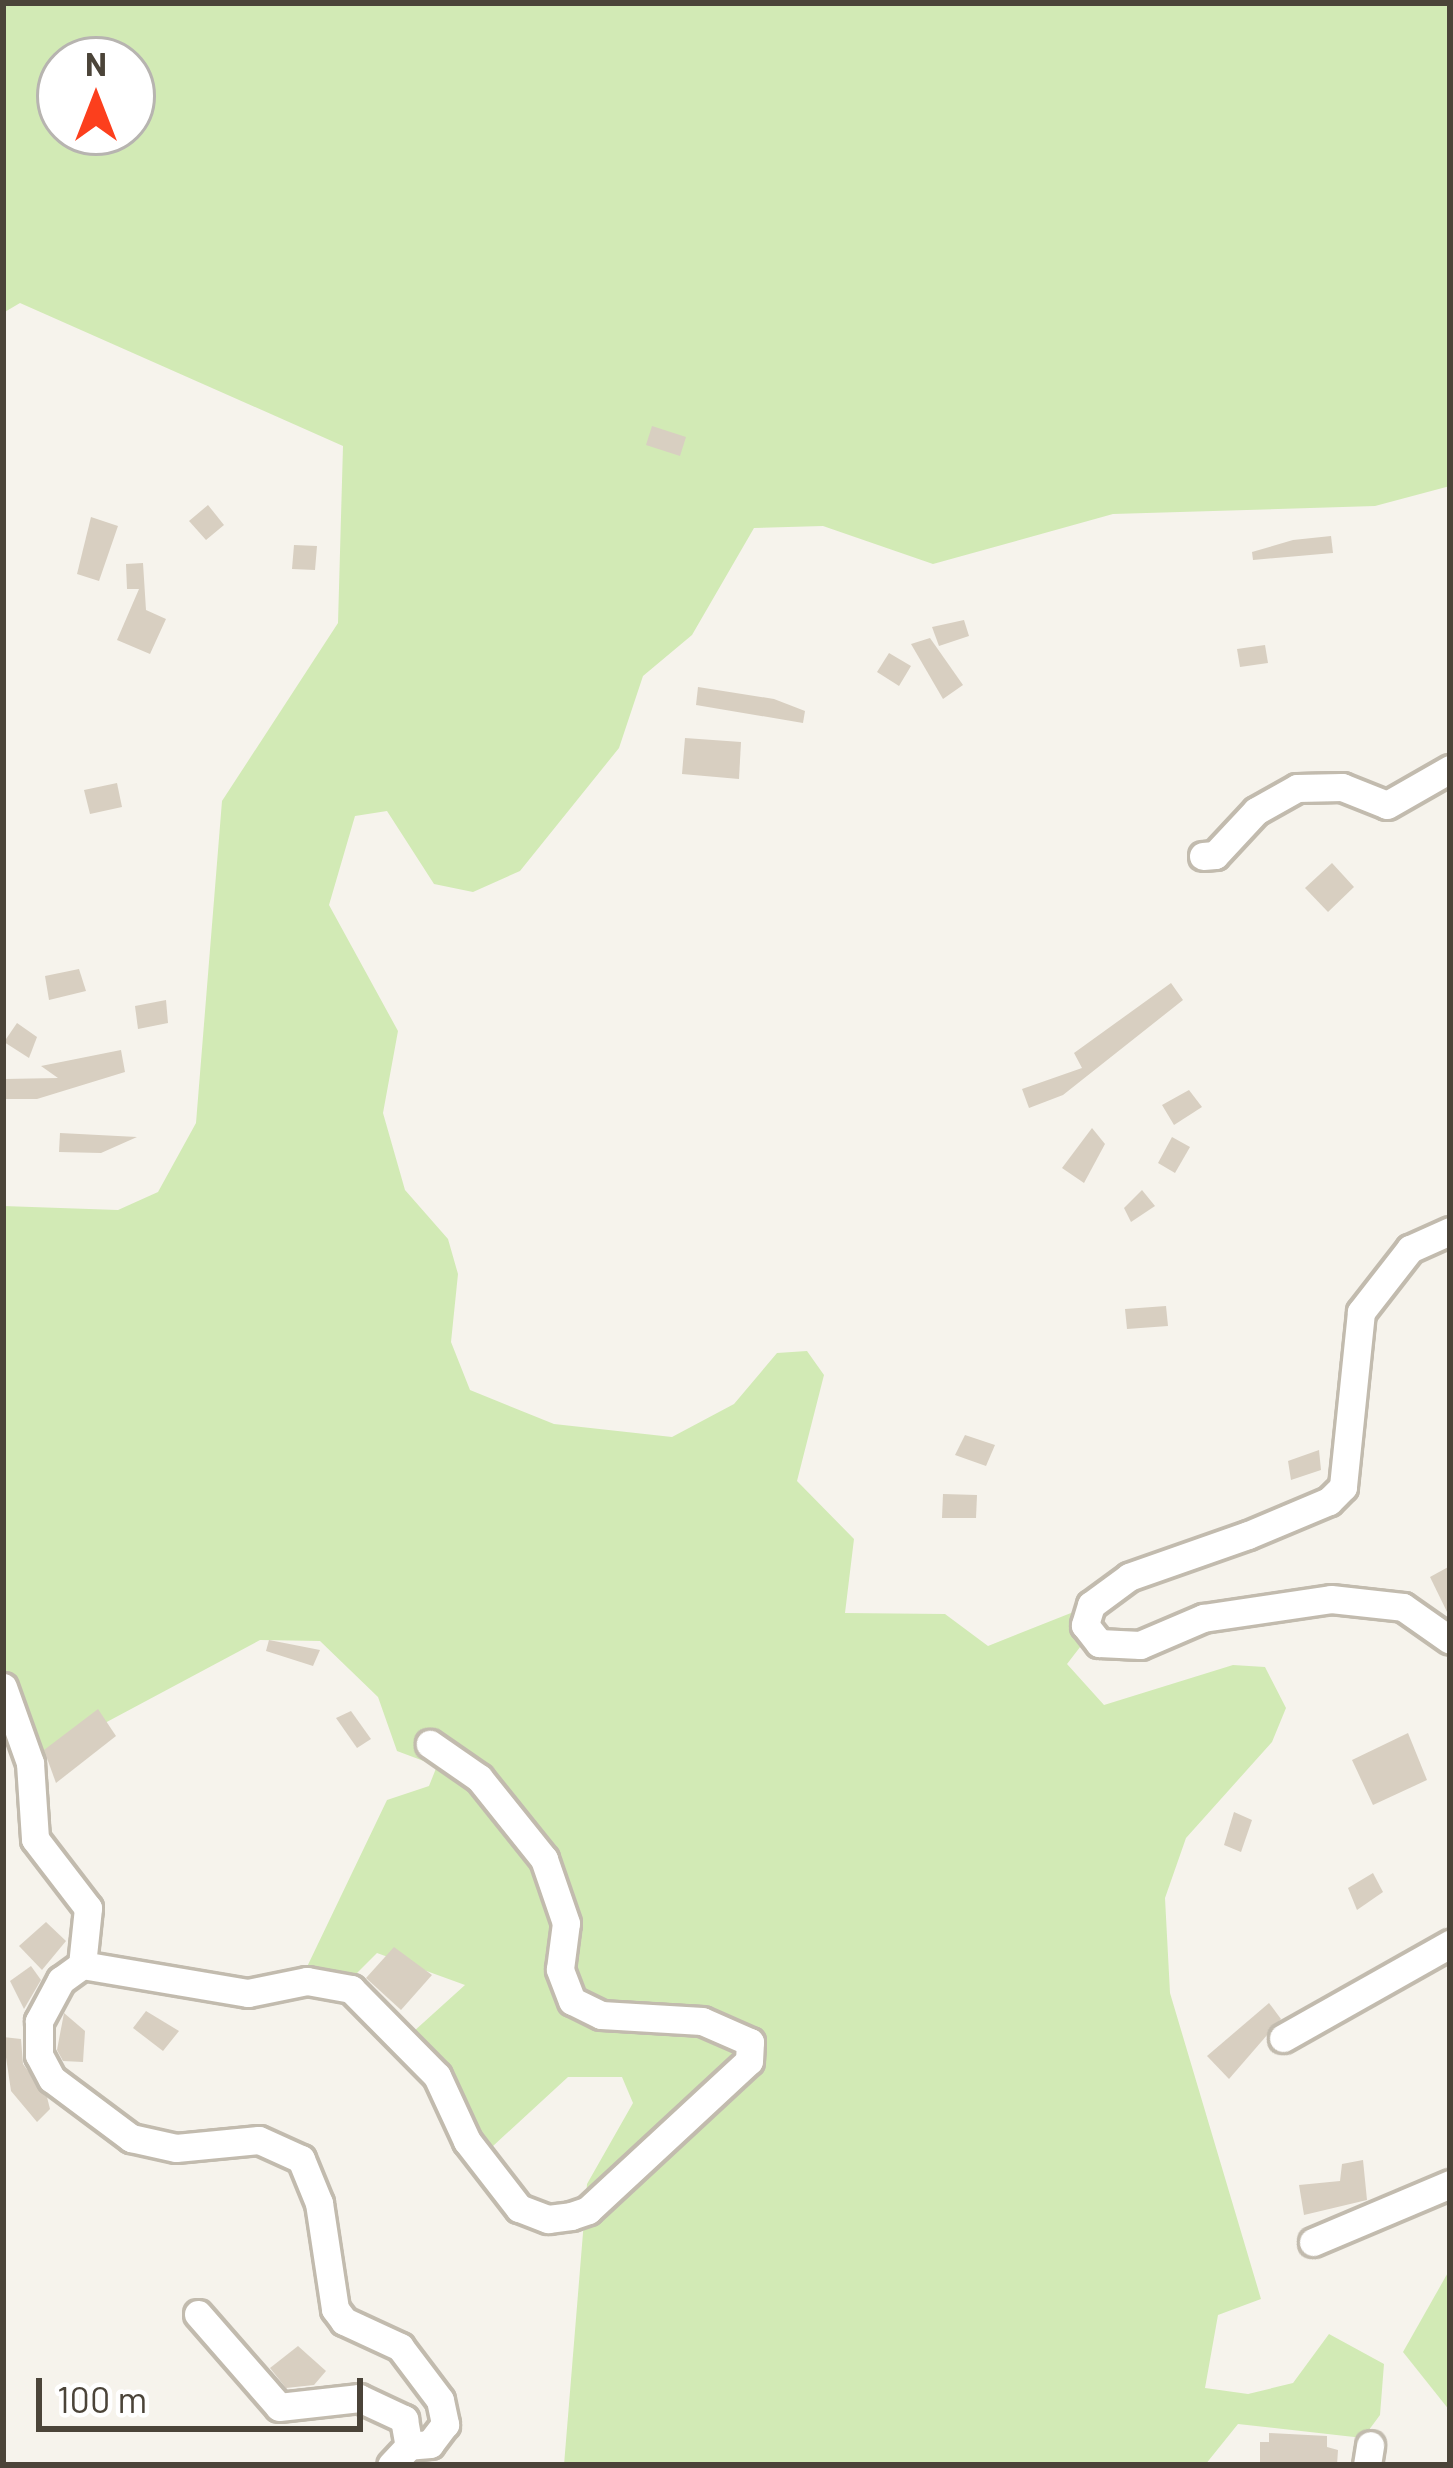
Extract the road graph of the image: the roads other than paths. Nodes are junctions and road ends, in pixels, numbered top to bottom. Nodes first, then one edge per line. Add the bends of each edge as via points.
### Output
1 (1450, 769) edge
2 (1203, 856) dead end
3 (1450, 1231) edge
4 (1450, 1640) edge
5 (3, 1687) edge
6 (430, 1744) dead end
7 (1450, 1944) edge
8 (82, 1965) junction
9 (1282, 2038) dead end
10 (1450, 2184) edge
11 (1313, 2242) dead end
12 (198, 2314) dead end
13 (400, 2456) edge

1 - 2 street via 1388,805 1342,788 1297,788 1256,811 1215,856
3 - 4 street via 1410,1249 1361,1312 1343,1487 1329,1501 1249,1535 1130,1577 1091,1605 1085,1625 1099,1643 1140,1646 1203,1618 1331,1599 1402,1607
5 - 8 street via 30,1763 34,1839 88,1908
6 - 8 street via 479,1778 544,1859 566,1923 560,1969 572,2001 601,2015 702,2021 750,2042 748,2061 588,2210 548,2218 519,2208 467,2141 437,2076 351,1989 307,1981 248,1993
7 - 9 street
8 - 13 street via 61,1980 39,2021 39,2056 52,2079 131,2138 176,2148 259,2140 301,2159 319,2203 335,2309 400,2347 440,2400 445,2424 430,2444
10 - 11 street
12 - 13 street via 279,2407 359,2398 404,2419

